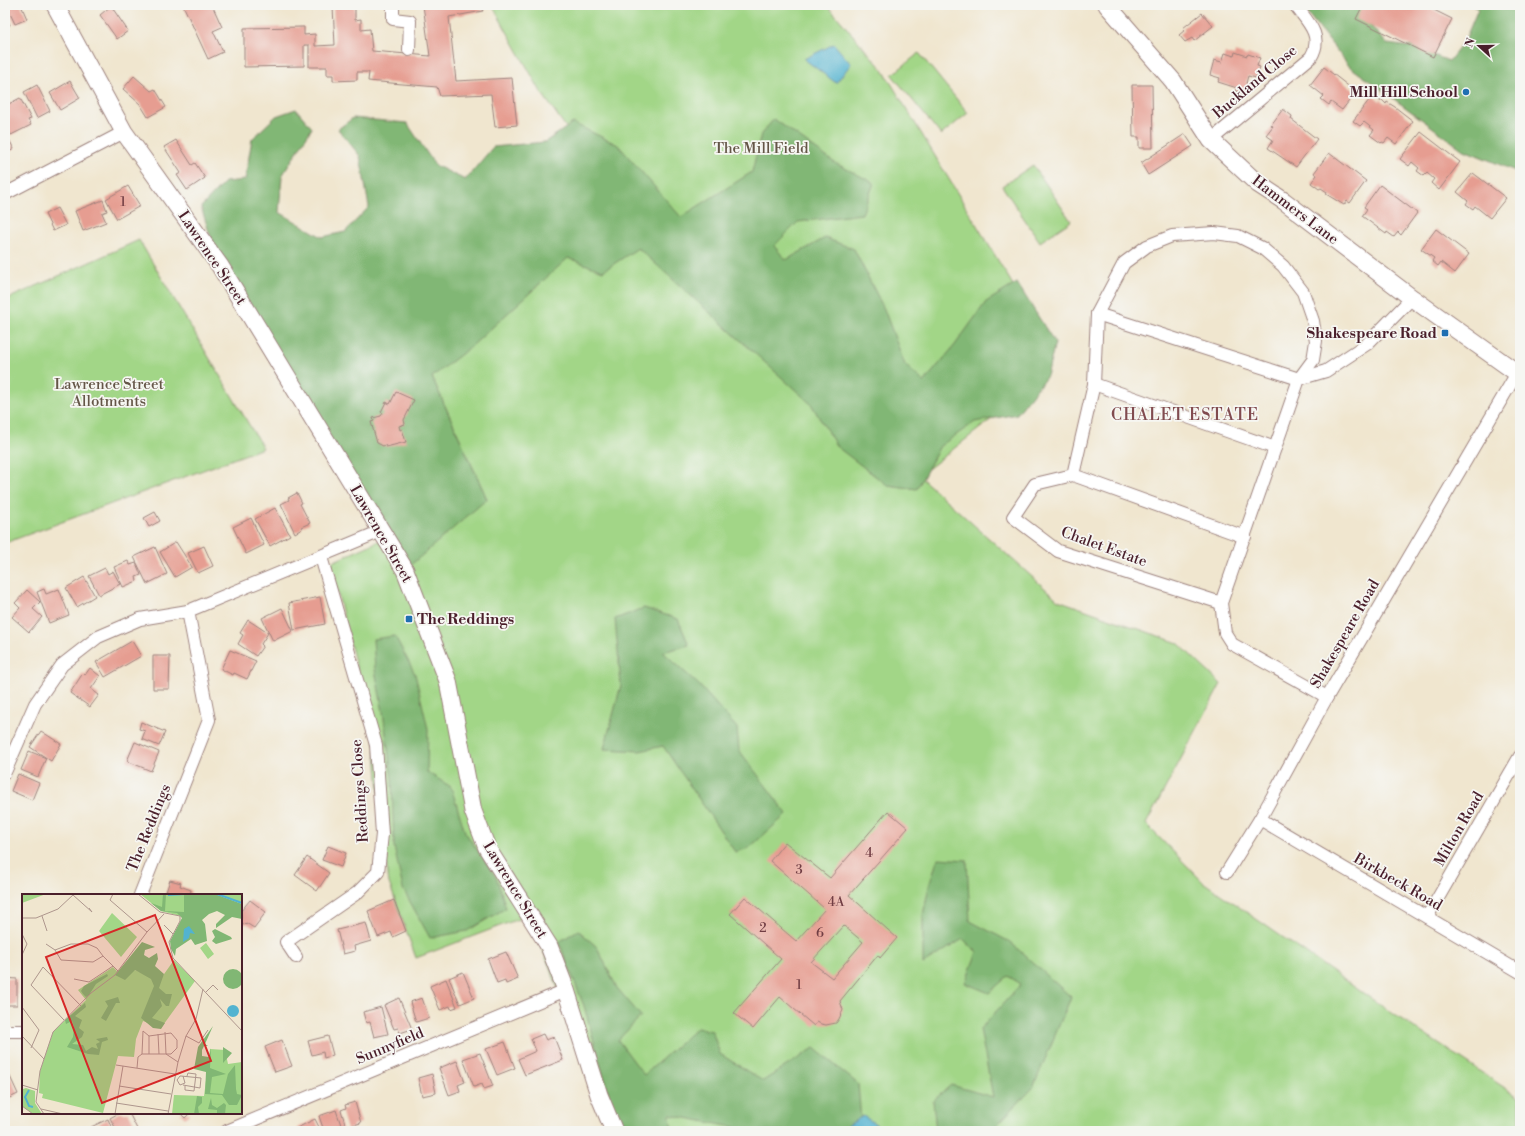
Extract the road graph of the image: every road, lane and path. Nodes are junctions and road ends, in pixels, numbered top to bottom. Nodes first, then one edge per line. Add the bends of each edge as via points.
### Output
1 (56, 5) edge
2 (393, 5) edge
3 (1107, 5) edge
4 (1294, 5) edge
5 (409, 50) dead end
6 (124, 132) junction
7 (1211, 140) junction
8 (5, 194) edge
9 (1412, 298) junction
10 (1097, 314) junction
11 (1518, 374) edge
12 (1299, 379) junction
13 (1094, 384) junction
14 (1275, 448) junction
15 (1073, 475) junction
16 (381, 531) junction
17 (1245, 536) junction
18 (321, 557) junction
19 (1220, 603) junction
20 (188, 611) junction
21 (1326, 697) junction
22 (1520, 756) edge
23 (5, 772) edge
24 (1260, 819) junction
25 (1227, 872) dead end
26 (140, 894) edge
27 (1427, 917) junction
28 (296, 957) dead end
29 (1520, 972) edge
30 (566, 990) junction
31 (22, 1030) edge
32 (5, 1031) edge
33 (227, 1131) edge
34 (614, 1131) edge

1 - 6 street, Lawrence Street
2 - 5 street via 393,19 410,21
3 - 7 street, Hammers Lane via 1173,81
4 - 7 street, Buckland Close via 1312,29 1317,42 1315,50
6 - 8 street
6 - 16 street, Lawrence Street via 220,266
7 - 9 street, Hammers Lane via 1258,184
9 - 11 street, Hammers Lane
9 - 12 street via 1367,344 1326,371
10 - 12 street
10 - 12 street via 1124,263 1147,246 1172,236 1214,233 1238,236 1262,248 1283,266 1303,292 1313,321 1316,341 1313,360
10 - 13 street
11 - 21 street, Shakespeare Road
12 - 14 street
13 - 14 street
13 - 15 street
14 - 17 street
15 - 17 street
15 - 19 street, Chalet Estate via 1036,484 1013,517 1058,551
16 - 18 street
16 - 30 street, Lawrence Street via 405,570 448,681 473,811 487,848 549,946
17 - 19 street
18 - 20 street
18 - 28 street, Reddings Close via 376,744 382,834 378,872 357,893 286,942
19 - 21 street via 1224,633 1232,644
20 - 23 street via 140,619 98,637 62,665 35,704
20 - 26 street, The Reddings via 209,720
21 - 24 street, Shakespeare Road
22 - 27 street, Milton Road
24 - 25 street, Shakespeare Road
24 - 27 street, Birkbeck Road
27 - 29 street, Birkbeck Road
30 - 33 street, Sunnyfield
30 - 34 street, Lawrence Street via 599,1096
31 - 32 street

